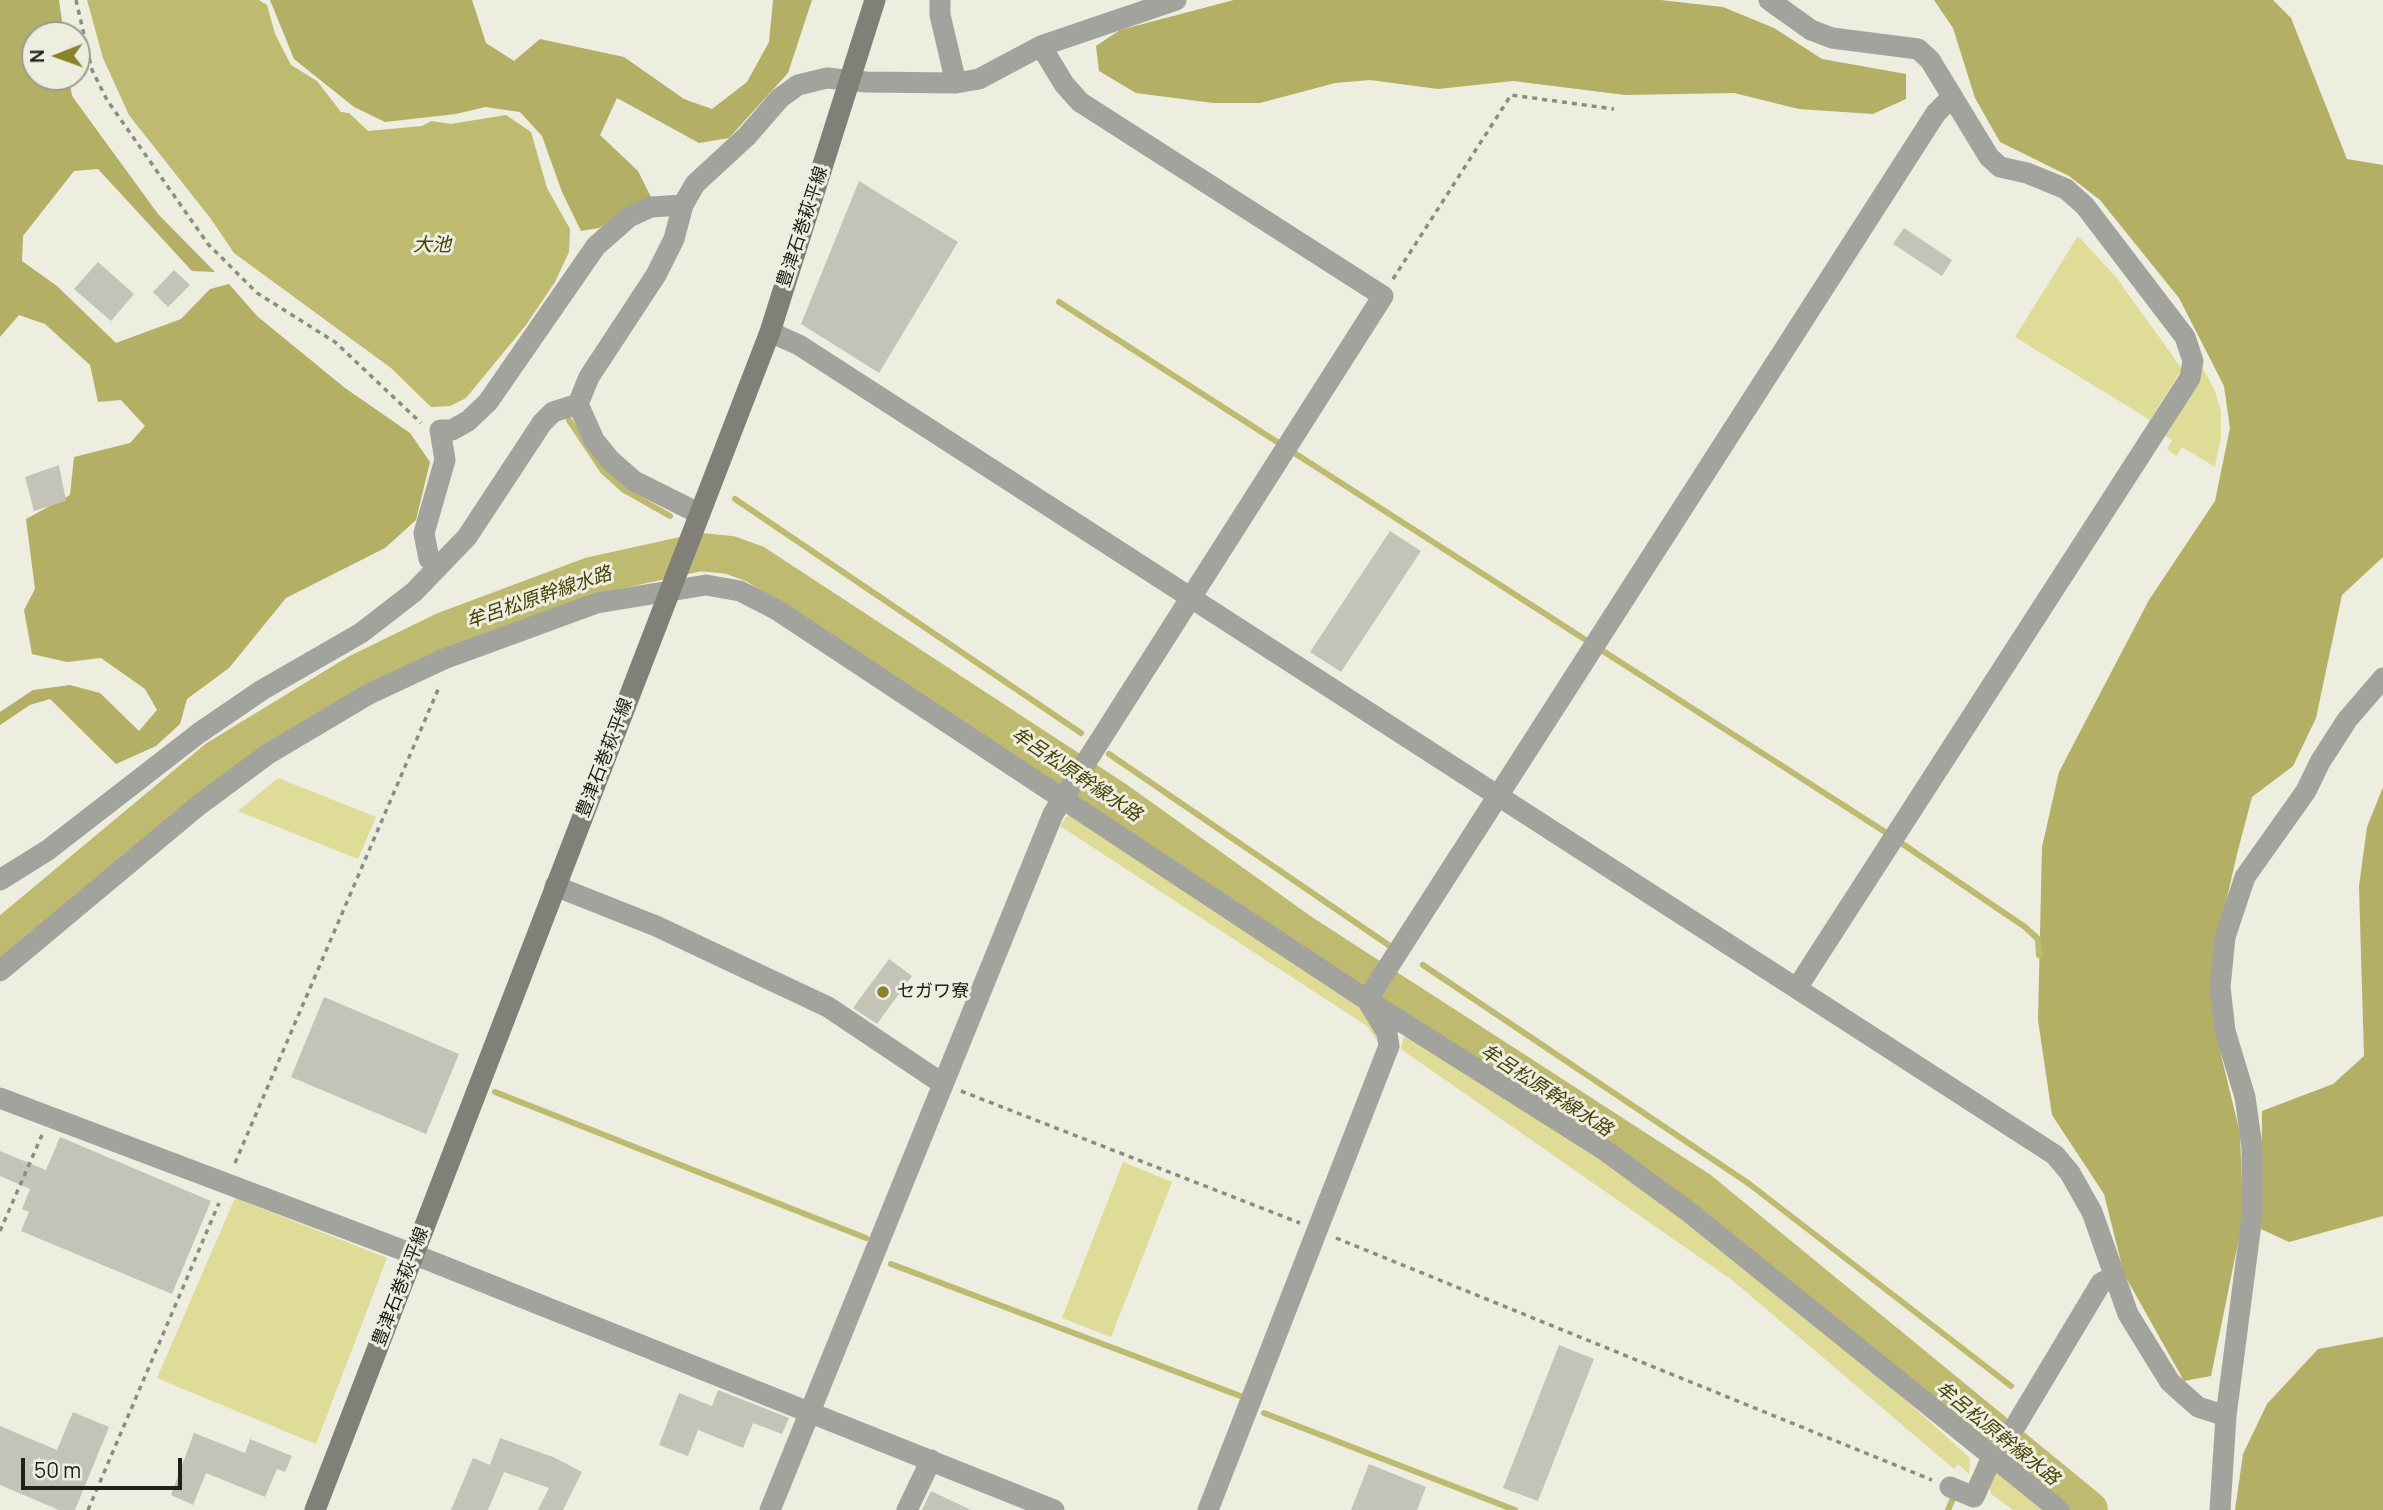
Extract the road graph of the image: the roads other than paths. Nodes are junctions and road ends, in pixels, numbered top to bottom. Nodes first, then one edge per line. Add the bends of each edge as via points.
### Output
1 (876, 0) edge
2 (940, 0) edge
3 (1176, 0) edge
4 (1769, 0) edge
5 (1041, 46) junction
6 (851, 80) junction
7 (956, 83) junction
8 (1951, 98) junction
9 (683, 205) junction
10 (770, 332) junction
11 (578, 404) junction
12 (699, 518) junction
13 (439, 566) junction
14 (673, 583) junction
15 (1189, 597) junction
16 (2383, 678) edge
17 (1497, 793) junction
18 (1063, 797) junction
19 (0, 880) edge
20 (555, 887) junction
21 (0, 971) edge
22 (1797, 988) junction
23 (1369, 996) junction
24 (943, 1084) junction
25 (0, 1098) edge
26 (413, 1254) junction
27 (2113, 1277) junction
28 (810, 1412) junction
29 (2226, 1416) junction
30 (1993, 1452) junction
31 (931, 1460) junction
32 (1958, 1491) road end
33 (316, 1510) edge
34 (770, 1510) edge
35 (907, 1510) edge
36 (1054, 1510) edge
37 (1208, 1510) edge
38 (2059, 1510) edge
39 (2220, 1510) edge

1 - 6 main road, 豊津石巻萩平線
2 - 7 street
3 - 5 street
4 - 8 street via 1811,30 1832,38 1918,49 1930,60
5 - 7 street via 979,79
5 - 15 street via 1080,103 1383,296
6 - 7 street
6 - 9 street via 812,80 797,85 695,184
6 - 10 main road, 豊津石巻萩平線
8 - 17 street via 1936,113
8 - 22 street via 2000,167 2066,190 2085,206 2185,337 2193,361 2190,379
9 - 11 street via 674,239 656,275 589,377
9 - 13 street via 651,207 629,217 596,246 488,402 468,421 440,430 445,460 424,533 429,559
10 - 12 main road, 豊津石巻萩平線
10 - 15 street via 799,345
11 - 12 street via 594,440 610,460 634,481
11 - 13 street via 553,412 542,423 467,537
12 - 14 main road, 豊津石巻萩平線
13 - 19 street via 361,633 199,733 48,850
14 - 18 street via 740,591 777,610
14 - 20 main road, 豊津石巻萩平線
14 - 21 street via 597,603 444,659 369,694 268,754 199,805
15 - 17 street
15 - 18 street
16 - 29 street via 2347,720 2306,791 2245,877 2225,937 2220,987 2225,1031 2245,1097 2252,1147 2252,1216
17 - 22 street
17 - 23 street
18 - 23 street
18 - 24 street
20 - 24 street via 656,926 828,1007
20 - 26 main road, 豊津石巻萩平線
22 - 27 street via 2055,1155 2092,1212
23 - 30 street via 1604,1149
23 - 37 street via 1390,1046
24 - 28 street
25 - 26 street
26 - 28 street
26 - 33 main road, 豊津石巻萩平線
27 - 29 street via 2128,1314 2170,1382 2198,1407
27 - 30 street via 2101,1283 2016,1425
28 - 31 street
28 - 34 street
29 - 39 street
30 - 32 street via 1974,1497
30 - 38 street
31 - 35 street
31 - 36 street

